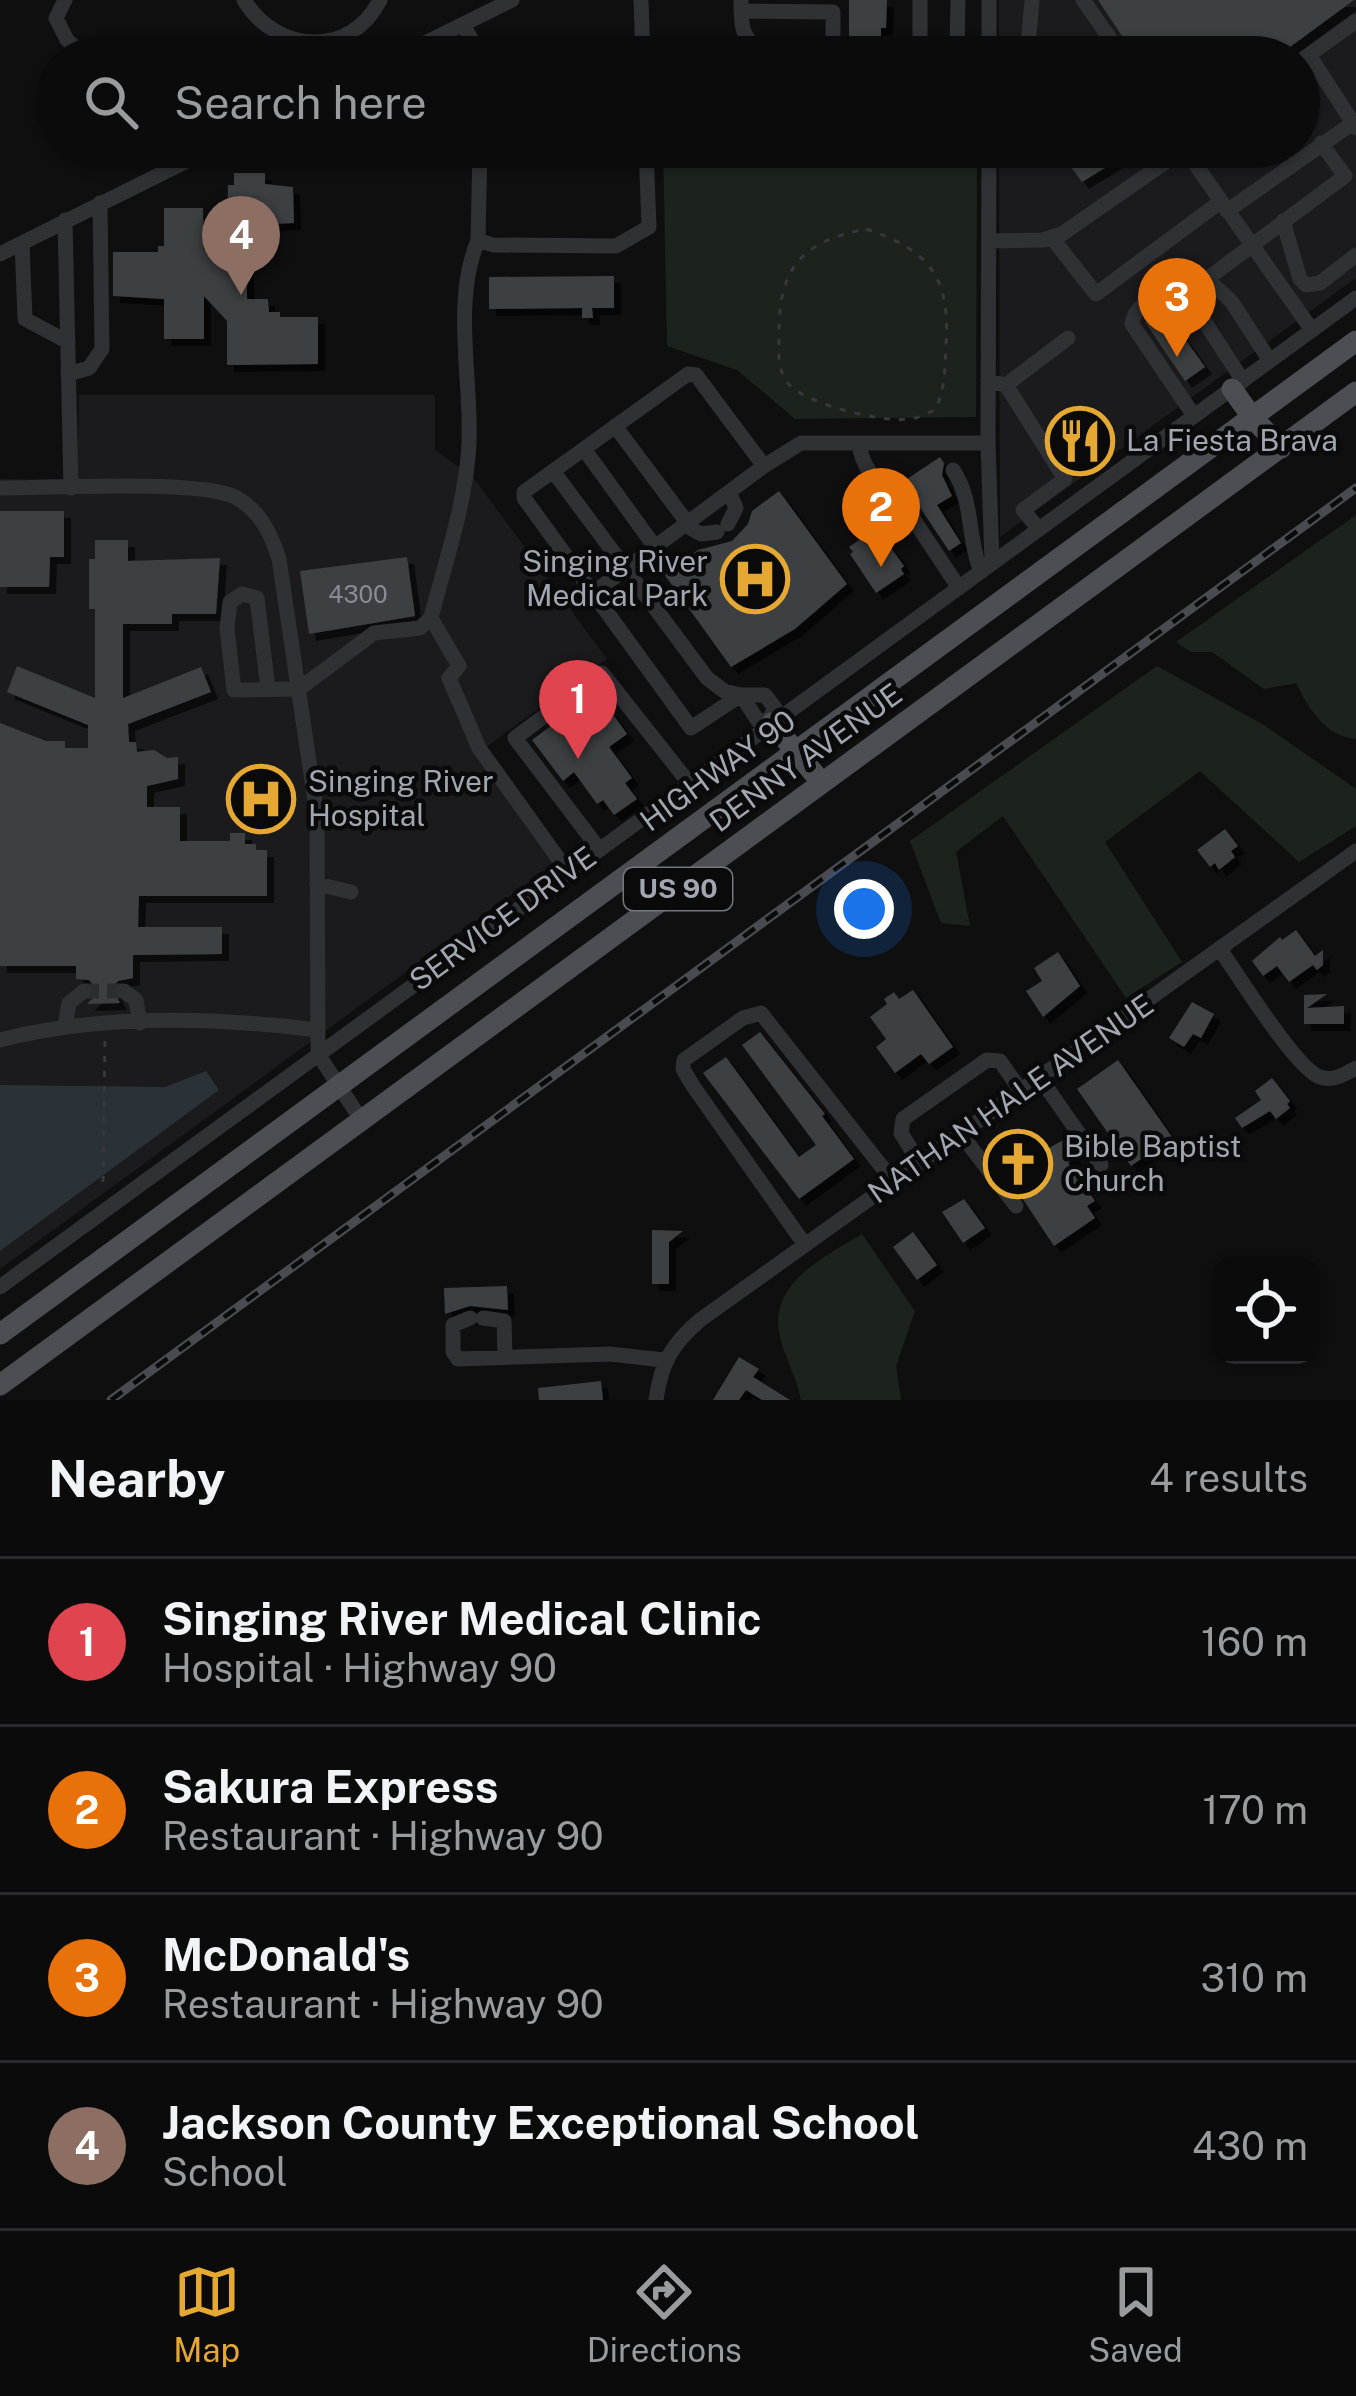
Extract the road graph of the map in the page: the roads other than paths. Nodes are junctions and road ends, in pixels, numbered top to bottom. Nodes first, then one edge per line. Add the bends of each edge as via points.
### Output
1 (65, 0) edge
2 (244, 0) edge
3 (380, 0) edge
4 (512, 0) edge
5 (641, 0) edge
6 (920, 0) edge
7 (958, 0) edge
8 (989, 0) edge
9 (1033, 0) edge
10 (1083, 0) edge
11 (741, 5) edge
12 (1356, 21) edge
13 (463, 25) junction
14 (65, 36) edge
15 (283, 36) edge
16 (340, 36) edge
17 (440, 36) edge
18 (470, 36) edge
19 (642, 36) edge
20 (747, 36) edge
21 (833, 36) edge
22 (920, 36) edge
23 (957, 36) edge
24 (989, 36) edge
25 (1030, 36) edge
26 (1108, 36) edge
27 (1320, 47) edge
28 (1320, 79) edge
29 (1354, 125) edge
30 (1321, 143) joint
31 (173, 168) edge
32 (480, 168) edge
33 (647, 168) edge
34 (989, 168) edge
35 (1156, 168) edge
36 (1200, 168) edge
37 (1283, 168) edge
38 (1350, 180) edge
39 (100, 203) junction
40 (1224, 206) junction
41 (65, 220) junction
42 (1283, 221) junction
43 (1052, 238) junction
44 (478, 241) junction
45 (989, 242) junction
46 (22, 243) junction
47 (1251, 244) junction
48 (0, 254) edge
49 (1356, 256) edge
50 (1207, 279) junction
51 (1187, 295) junction
52 (1356, 298) edge
53 (1312, 330) junction
54 (1068, 338) dead end
55 (1356, 341) edge
56 (68, 342) junction
57 (1270, 361) junction
58 (68, 374) junction
59 (988, 381) junction
60 (1006, 385) junction
61 (1238, 385) junction
62 (1356, 392) edge
63 (1194, 416) junction
64 (1252, 418) junction
65 (615, 426) junction
66 (940, 442) junction
67 (988, 442) junction
68 (860, 443) junction
69 (1281, 448) junction
70 (584, 449) junction
71 (764, 466) junction
72 (553, 471) junction
73 (0, 488) edge
74 (70, 488) junction
75 (729, 492) junction
76 (990, 511) junction
77 (1024, 511) junction
78 (687, 524) junction
79 (1038, 529) junction
80 (655, 547) junction
81 (626, 568) junction
82 (986, 568) junction
83 (959, 588) junction
84 (593, 593) junction
85 (431, 619) junction
86 (268, 689) junction
87 (299, 689) junction
88 (740, 695) junction
89 (771, 721) junction
90 (796, 751) junction
91 (689, 783) junction
92 (823, 783) junction
93 (599, 849) junction
94 (1356, 851) edge
95 (568, 872) junction
96 (317, 884) junction
97 (351, 892) dead end
98 (1221, 951) junction
99 (84, 991) dead end
100 (124, 991) dead end
101 (140, 1023) junction
102 (65, 1026) junction
103 (317, 1030) junction
104 (0, 1040) edge
105 (318, 1054) junction
106 (1356, 1068) edge
107 (1040, 1078) junction
108 (339, 1086) junction
109 (1021, 1091) junction
110 (362, 1121) junction
111 (960, 1133) junction
112 (919, 1162) junction
113 (1101, 1165) dead end
114 (892, 1181) junction
115 (1016, 1206) dead end
116 (805, 1244) junction
117 (0, 1287) edge
118 (0, 1334) edge
119 (666, 1355) junction
120 (505, 1357) junction
121 (0, 1385) edge
122 (656, 1400) edge

1 - 14 street via 56,18
2 - 15 street
3 - 16 street via 361,25
4 - 13 street
5 - 19 street
6 - 22 street
7 - 23 street
8 - 24 street
9 - 25 street
10 - 26 street
11 - 20 street
11 - 21 street via 833,12
12 - 27 street
13 - 17 street
13 - 18 street
28 - 29 street
29 - 30 street
30 - 38 street
31 - 39 street
32 - 44 street
33 - 44 street via 649,227 633,239 616,246
34 - 45 street
35 - 43 street
36 - 40 street
37 - 40 street
38 - 42 street
39 - 41 street
39 - 58 street via 102,349 89,368
40 - 43 street via 1096,294
40 - 47 street
41 - 46 street
41 - 56 street
42 - 47 street
42 - 49 street via 1306,285
43 - 45 street
44 - 85 street via 466,269 469,447
45 - 59 street
46 - 48 street
46 - 56 street via 25,320
47 - 50 street
47 - 53 street
50 - 51 street
50 - 57 street
51 - 61 street
51 - 63 street via 1156,297 1132,324
52 - 53 street, SERVICE DRIVE
53 - 57 street, SERVICE DRIVE
54 - 60 street
55 - 64 main road, HIGHWAY 90 / US 90
56 - 58 street
57 - 61 street, SERVICE DRIVE
58 - 74 street
59 - 60 street
59 - 67 street
60 - 77 street via 1066,479
61 - 63 street, SERVICE DRIVE
61 - 64 main road
62 - 69 main road, DENNY AVENUE / US 90
63 - 79 street, SERVICE DRIVE
64 - 69 main road
64 - 90 main road, HIGHWAY 90 / US 90
65 - 70 street
65 - 71 street via 692,373
65 - 78 street
66 - 67 street
66 - 68 street
66 - 82 street via 966,493 972,550
67 - 76 street
68 - 71 street via 797,444
68 - 83 street via 861,458 886,493 898,496
69 - 92 main road, DENNY AVENUE / US 90
70 - 72 street
70 - 80 street
71 - 75 street
72 - 81 street
72 - 84 street via 524,498
73 - 74 street
74 - 87 street via 204,488 253,510 279,559
75 - 78 street
75 - 78 street via 736,508 722,528 700,534
76 - 77 street
76 - 82 street
77 - 79 street
78 - 80 street
79 - 82 street, SERVICE DRIVE
80 - 81 street
81 - 84 street
81 - 88 street via 707,678
82 - 83 street, SERVICE DRIVE
83 - 89 street, SERVICE DRIVE
84 - 88 street via 691,728
85 - 87 street via 420,628 374,633
85 - 95 street via 459,667 449,678 479,748
86 - 86 street via 234,690 227,628 230,602 242,594 257,598
86 - 87 street
87 - 96 street via 317,815
88 - 89 street via 766,695 775,708
89 - 90 main road
89 - 91 street, SERVICE DRIVE
90 - 92 main road
90 - 108 main road, HIGHWAY 90 / US 90
91 - 93 street, SERVICE DRIVE
91 - 93 street via 602,673 515,738
92 - 110 main road, DENNY AVENUE / US 90
93 - 95 street, SERVICE DRIVE
94 - 98 street, NATHAN HALE AVENUE
95 - 105 street, SERVICE DRIVE
96 - 97 street
96 - 103 street
98 - 106 street via 1314,1074 1331,1079
98 - 107 street, NATHAN HALE AVENUE
99 - 102 street via 69,1003
100 - 101 street via 136,1000
101 - 102 street
101 - 103 street
102 - 104 street
103 - 105 street
105 - 108 street
105 - 117 street, SERVICE DRIVE
107 - 109 street, NATHAN HALE AVENUE
107 - 113 street
108 - 110 street
108 - 118 main road, HIGHWAY 90 / US 90
109 - 111 street, NATHAN HALE AVENUE
109 - 112 street via 1000,1061 986,1060 903,1119 901,1133
110 - 121 main road, DENNY AVENUE / US 90
111 - 112 street, NATHAN HALE AVENUE
111 - 115 street
112 - 114 street, NATHAN HALE AVENUE
114 - 116 street, NATHAN HALE AVENUE
114 - 116 street via 760,1013 684,1060 693,1086
116 - 119 street, NATHAN HALE AVENUE via 700,1319
119 - 120 street
119 - 122 street
120 - 120 street via 458,1359 453,1324 504,1321

